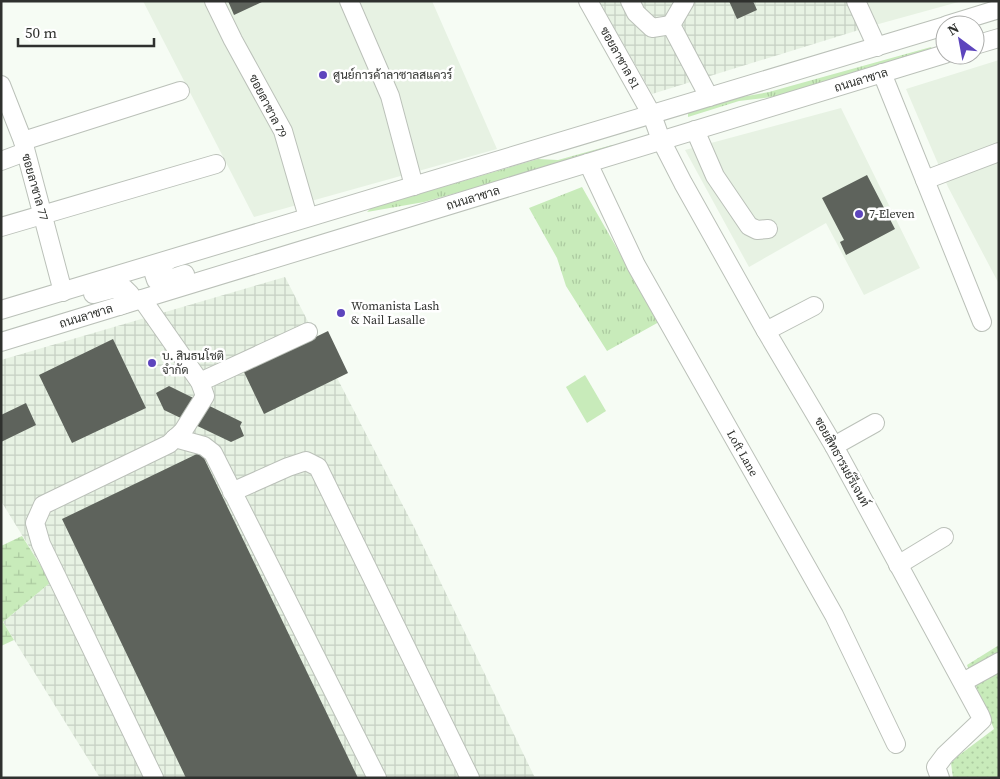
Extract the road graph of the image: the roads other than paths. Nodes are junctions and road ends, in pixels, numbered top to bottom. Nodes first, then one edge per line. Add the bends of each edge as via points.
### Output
1 (214, 1) edge
2 (349, 1) edge
3 (588, 1) edge
4 (630, 1) edge
5 (685, 1) edge
6 (856, 1) edge
7 (996, 1) edge
8 (999, 8) edge
9 (977, 15) edge
10 (672, 25) junction
11 (935, 29) edge
12 (918, 34) junction
13 (935, 34) edge
14 (999, 38) edge
15 (985, 39) edge
16 (877, 46) junction
17 (935, 57) edge
18 (882, 73) junction
19 (1, 85) edge
20 (180, 91) dead end
21 (709, 98) junction
22 (676, 108) junction
23 (758, 111) junction
24 (652, 115) junction
25 (695, 130) junction
26 (661, 140) junction
27 (24, 146) junction
28 (549, 146) junction
29 (999, 152) edge
30 (616, 155) junction
31 (1, 161) edge
32 (588, 163) junction
33 (216, 164) dead end
34 (925, 180) junction
35 (414, 186) junction
36 (43, 214) junction
37 (420, 214) junction
38 (308, 217) junction
39 (1, 227) edge
40 (768, 229) dead end
41 (171, 259) junction
42 (63, 292) junction
43 (142, 299) junction
44 (814, 306) dead end
45 (113, 308) junction
46 (1, 310) edge
47 (1, 321) edge
48 (982, 322) dead end
49 (766, 331) junction
50 (308, 332) dead end
51 (1, 342) edge
52 (200, 382) junction
53 (875, 423) dead end
54 (175, 438) junction
55 (834, 446) junction
56 (232, 492) junction
57 (944, 537) dead end
58 (898, 565) junction
59 (999, 662) edge
60 (963, 682) junction
61 (896, 744) dead end
62 (154, 778) edge
63 (377, 778) edge
64 (470, 778) edge
65 (940, 778) edge

1 - 38 street, ซอยลาซาล 79 via 283,131
2 - 35 street via 390,96
3 - 24 street, ซอยลาซาล 81
4 - 10 street via 636,13 652,28
5 - 10 street
6 - 16 street
7 - 8 street
8 - 9 street
10 - 21 street
11 - 12 street
12 - 13 street
12 - 16 street
14 - 15 street
16 - 21 street
17 - 18 street, ถนนลาซาล
18 - 23 street, ถนนลาซาล
18 - 34 street
19 - 27 street, ซอยลาซาล 77
20 - 27 street
21 - 22 street
22 - 23 street via 672,117 674,123 740,108
22 - 24 street
23 - 25 street, ถนนลาซาล
24 - 26 street, ซอยลาซาล 81
24 - 28 street
25 - 26 street, ถนนลาซาล
25 - 40 street via 715,176 750,226 757,230
26 - 30 street, ถนนลาซาล
26 - 49 street, ซอยสิทธารมย์รีเจนท์
27 - 31 street
27 - 36 street, ซอยลาซาล 77
28 - 30 street via 565,152 637,130 643,132 645,135 639,141
28 - 35 street
29 - 34 street
30 - 32 street, ถนนลาซาล
32 - 37 street, ถนนลาซาล
32 - 61 street, Loft Lane via 636,265 834,615
33 - 36 street
34 - 48 street
35 - 38 street
36 - 39 street
36 - 42 street, ซอยลาซาล 77
37 - 41 street via 349,223 167,280 156,280 154,274
37 - 43 street, ถนนลาซาล
38 - 41 street
41 - 42 street
42 - 46 street
43 - 45 street, ถนนลาซาล
43 - 52 street
44 - 49 street
45 - 47 street via 127,303 130,294 124,288
45 - 51 street, ถนนลาซาล
49 - 55 street, ซอยสิทธารมย์รีเจนท์
50 - 52 street
52 - 54 street via 205,396
53 - 55 street
54 - 56 street via 204,446 213,453
54 - 62 street via 169,444 43,505 35,523 40,544
55 - 58 street, ซอยสิทธารมย์รีเจนท์
56 - 63 street
56 - 64 street via 306,461 318,467
57 - 58 street
58 - 60 street, ซอยสิทธารมย์รีเจนท์
59 - 60 street
60 - 65 street, ซอยสิทธารมย์รีเจนท์ via 982,720 936,767

